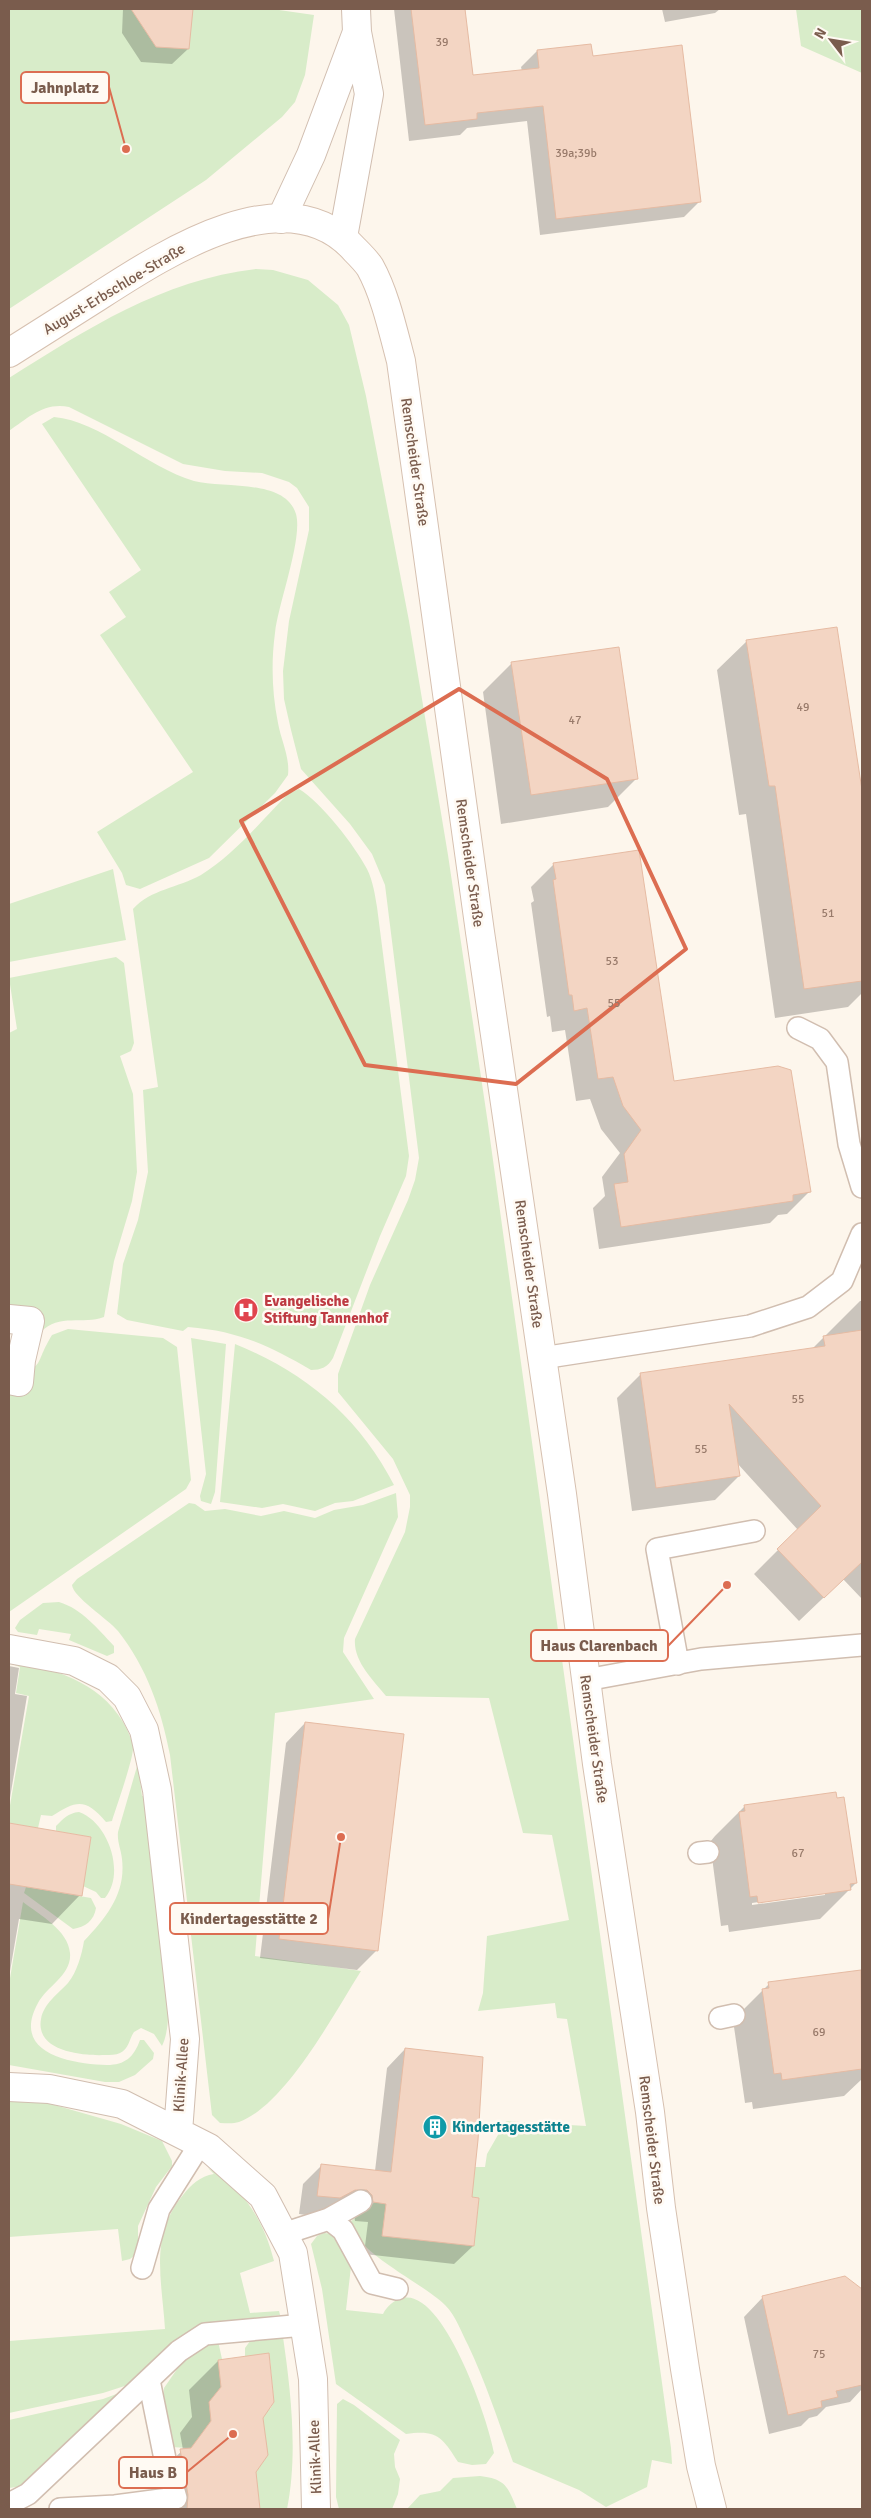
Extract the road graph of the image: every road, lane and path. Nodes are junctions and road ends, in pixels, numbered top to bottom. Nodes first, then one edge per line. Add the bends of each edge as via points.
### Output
1 (356, 21) edge
2 (281, 219) junction
3 (343, 237) junction
4 (9, 353) edge
5 (798, 1028) dead end
6 (862, 1187) edge
7 (862, 1234) edge
8 (9, 1319) edge
9 (542, 1358) junction
10 (9, 1380) edge
11 (754, 1531) dead end
12 (862, 1645) edge
13 (9, 1649) edge
14 (678, 1664) junction
15 (586, 1680) junction
16 (9, 2087) edge
17 (189, 2138) junction
18 (361, 2201) dead end
19 (329, 2219) junction
20 (283, 2234) junction
21 (142, 2268) dead end
22 (397, 2289) dead end
23 (304, 2324) junction
24 (149, 2380) junction
25 (20, 2504) edge
26 (60, 2509) edge
27 (316, 2509) edge
28 (712, 2509) edge

1 - 2 main road via 311,155
1 - 3 main road via 369,94
2 - 3 main road, August-Erbschloe-Straße via 302,218
2 - 4 main road, August-Erbschloe-Straße via 224,228 204,236 154,261
3 - 9 main road, Remscheider Straße via 370,267 402,361
5 - 6 lane via 820,1039 837,1062 849,1144
7 - 9 lane via 842,1281 808,1307 750,1326
8 - 10 main road via 30,1321 19,1382
9 - 15 main road, Remscheider Straße
11 - 14 lane via 657,1549
12 - 14 lane
13 - 17 main road, Klinik-Allee via 74,1661 108,1678 127,1697 144,1730 157,1790 185,2039
14 - 15 lane
15 - 28 main road, Remscheider Straße via 685,2369 701,2466
16 - 17 main road via 49,2089 122,2104
17 - 20 main road, Klinik-Allee via 209,2148 263,2196
17 - 21 lane via 159,2209
18 - 19 lane
19 - 20 lane
19 - 22 lane via 344,2230 372,2283
20 - 23 main road, Klinik-Allee via 293,2253
23 - 24 lane via 205,2334 179,2351
23 - 27 main road, Klinik-Allee via 313,2379
24 - 25 lane
24 - 26 lane via 176,2498

